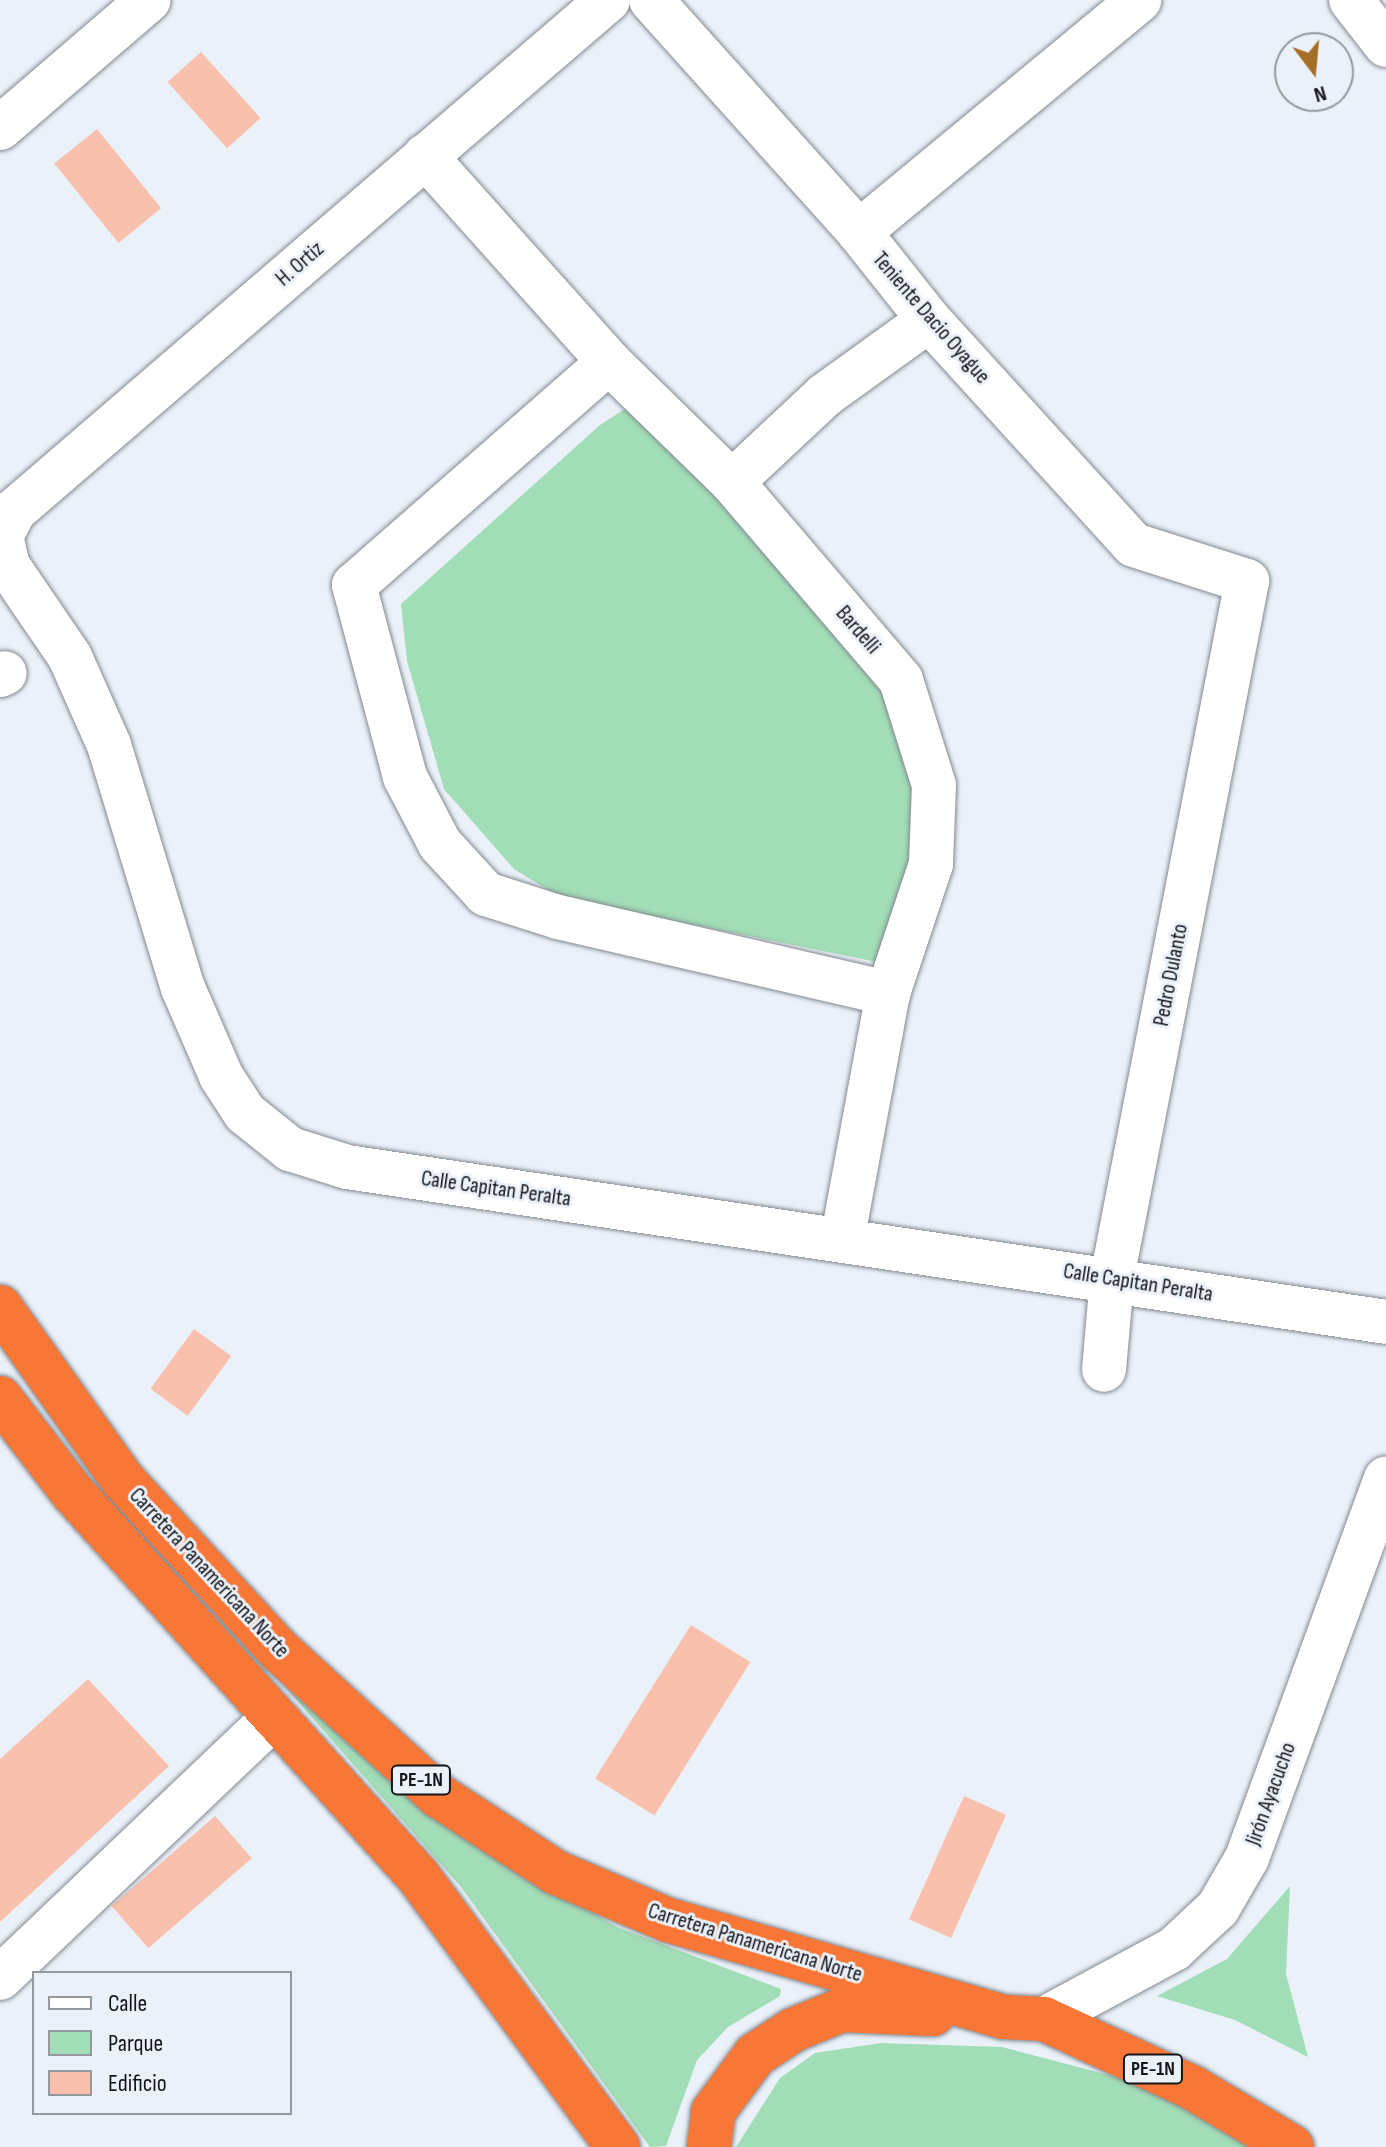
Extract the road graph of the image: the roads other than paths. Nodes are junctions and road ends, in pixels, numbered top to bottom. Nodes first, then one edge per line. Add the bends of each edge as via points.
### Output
1 (149, 0) edge
2 (608, 0) edge
3 (651, 0) edge
4 (1139, 0) edge
5 (1351, 0) edge
6 (1386, 45) edge
7 (0, 128) edge
8 (425, 156) junction
9 (859, 232) junction
10 (929, 320) junction
11 (609, 362) junction
12 (732, 482) junction
13 (1, 536) edge
14 (1247, 581) joint
15 (888, 993) junction
16 (842, 1240) junction
17 (1112, 1278) junction
18 (0, 1307) edge
19 (1386, 1322) edge
20 (1104, 1370) dead end
21 (0, 1398) edge
22 (1386, 1479) edge
23 (274, 1717) junction
24 (0, 1978) edge
25 (1024, 2018) junction
26 (618, 2147) edge
27 (709, 2147) edge
28 (1292, 2147) edge

1 - 7 street
2 - 8 street, H. Ortiz
3 - 9 street, Teniente Dacio Oyague
4 - 9 street
5 - 6 street
8 - 11 street, Bardelli
8 - 13 street, H. Ortiz via 14,511
9 - 10 street, Teniente Dacio Oyague
10 - 12 street via 825,395
10 - 14 street, Teniente Dacio Oyague via 1134,545
11 - 12 street, Bardelli
11 - 15 street via 354,585 405,777 440,844 486,894 558,917
12 - 15 street, Bardelli via 901,680 934,785 931,864
13 - 16 street, Calle Capitan Peralta via 8,566 70,657 109,745 183,988 221,1076 245,1113 290,1149 347,1167
14 - 17 street, Pedro Dulanto
15 - 16 street, Bardelli
16 - 17 street, Calle Capitan Peralta
17 - 19 street, Calle Capitan Peralta
17 - 20 street, Pedro Dulanto
18 - 25 highway, Carretera Panamericana Norte / PE-1N via 123,1480 279,1650 439,1796 555,1872 668,1920
21 - 23 highway, Carretera Panamericana Norte / PE-1N via 73,1493
22 - 25 street, Jirón Ayacucho via 1247,1858 1218,1908 1174,1949
23 - 24 street
23 - 26 highway, Carretera Panamericana Norte / PE-1N via 418,1876
25 - 27 highway via 842,2010 793,2030 755,2055 713,2112
25 - 28 highway, Carretera Panamericana Norte / PE-1N via 1193,2088

